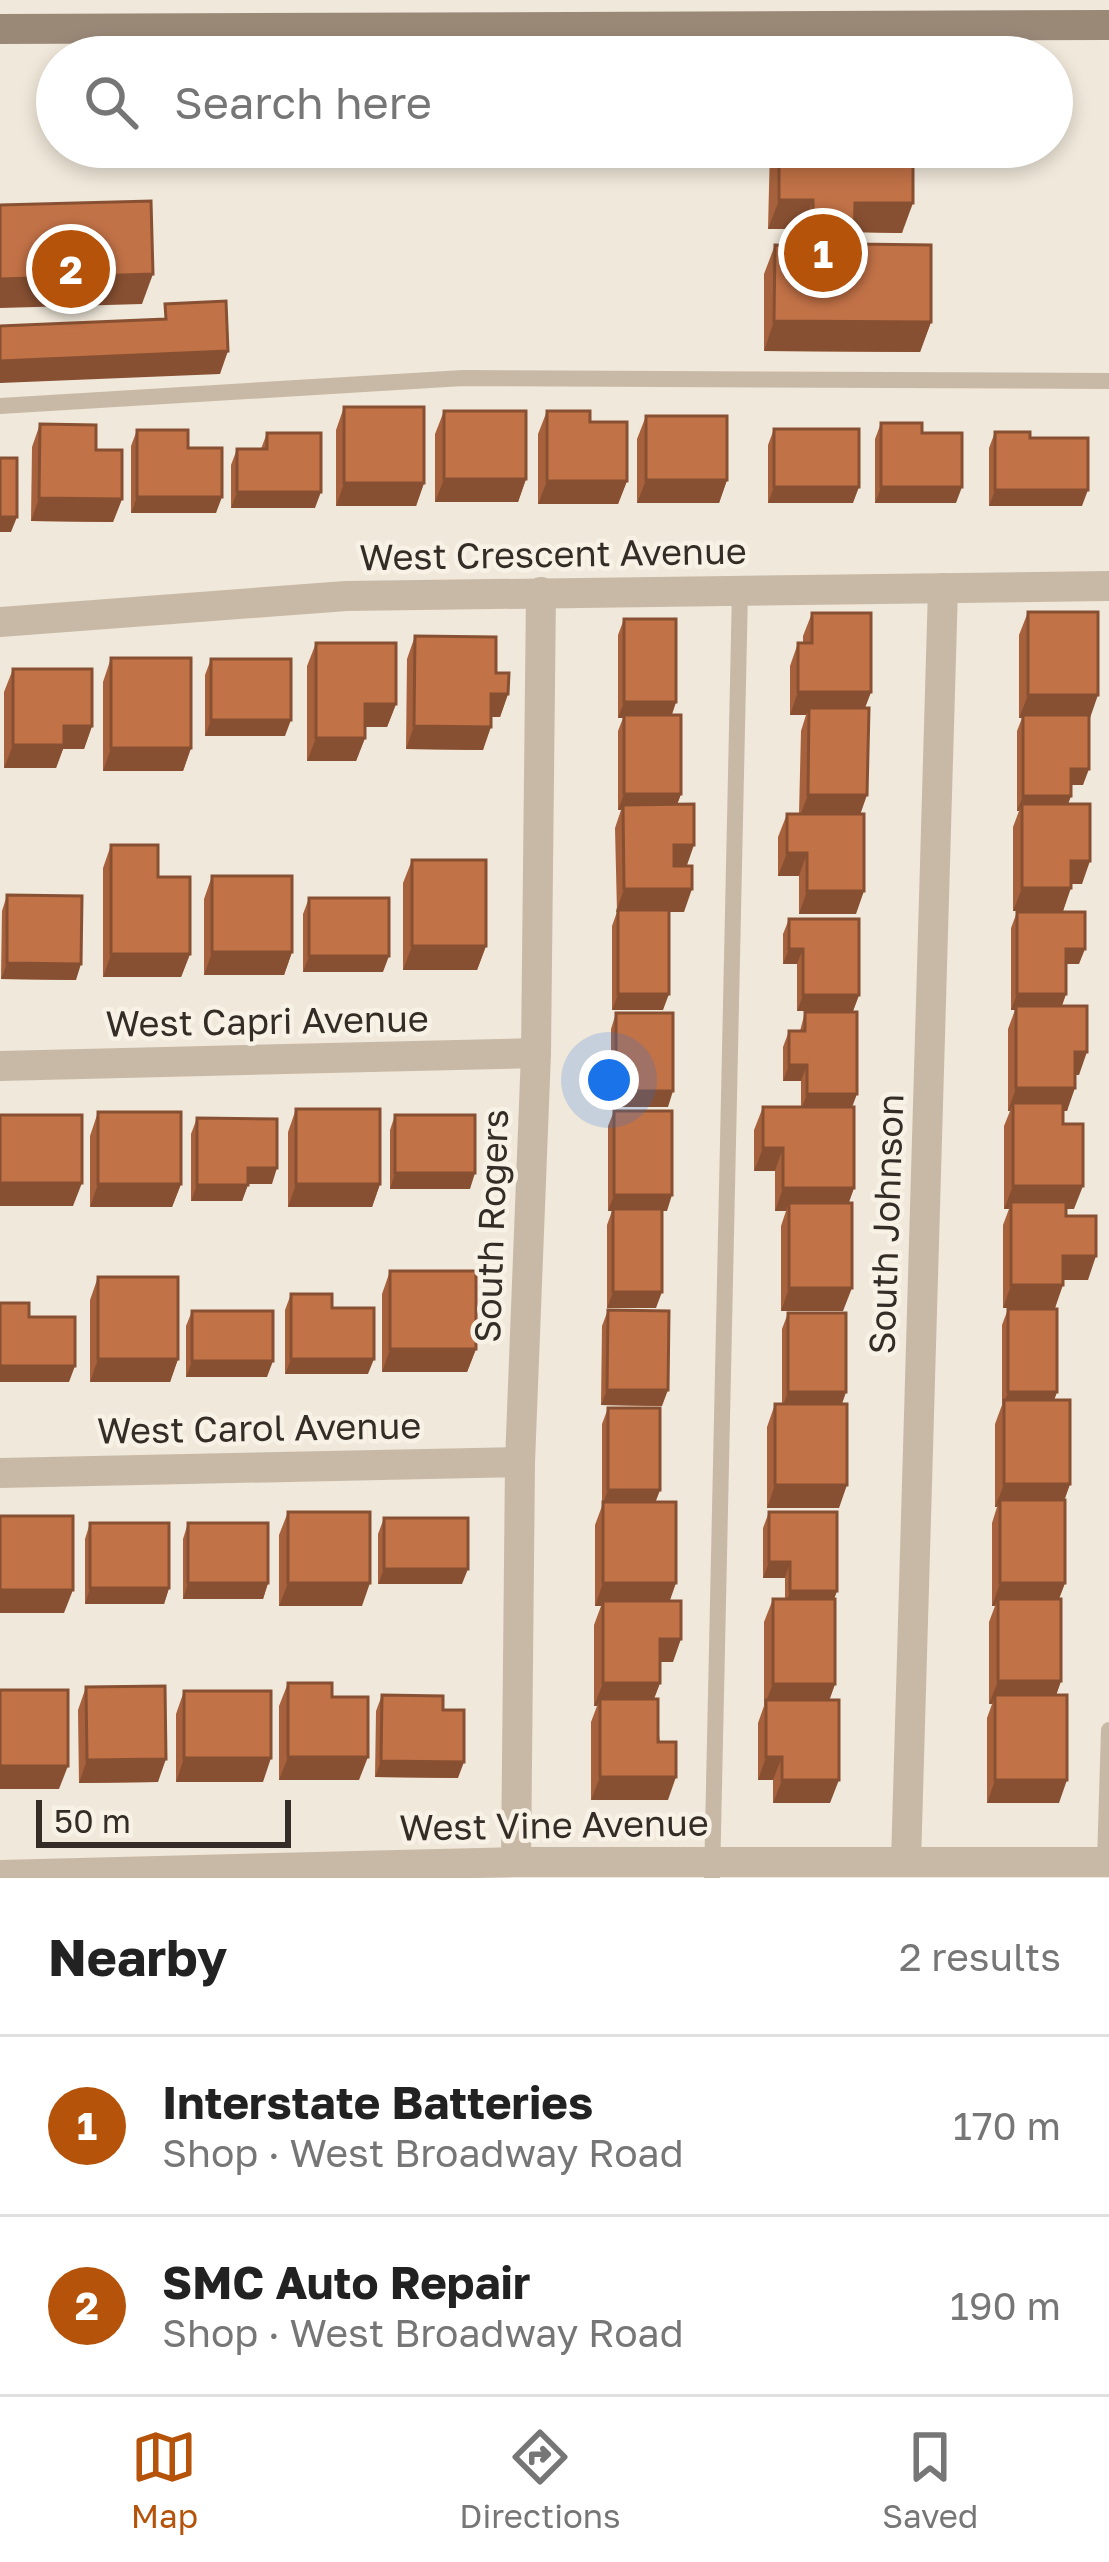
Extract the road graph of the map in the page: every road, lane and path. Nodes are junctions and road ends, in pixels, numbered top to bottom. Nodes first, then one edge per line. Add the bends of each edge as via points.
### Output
1 (1109, 25) edge
2 (0, 29) edge
3 (1109, 381) edge
4 (0, 406) edge
5 (1109, 586) edge
6 (943, 588) junction
7 (740, 590) junction
8 (541, 592) junction
9 (0, 622) edge
10 (536, 1053) junction
11 (0, 1066) edge
12 (520, 1462) junction
13 (0, 1473) edge
14 (1109, 1730) edge
15 (517, 1862) junction
16 (906, 1862) junction
17 (1107, 1862) edge
18 (712, 1870) edge
19 (0, 1875) edge

1 - 2 main road
3 - 4 lane via 464,378
5 - 6 street, West Crescent Avenue
6 - 7 street, West Crescent Avenue
6 - 16 street, South Johnson
7 - 8 street, West Crescent Avenue
7 - 18 lane
8 - 9 street, West Crescent Avenue via 322,598
8 - 10 street, South Rogers
10 - 11 street, West Capri Avenue
10 - 12 street, South Rogers
12 - 13 street, West Carol Avenue
12 - 15 street, South Rogers
14 - 17 lane
15 - 18 street, West Vine Avenue
15 - 19 street, West Vine Avenue
16 - 17 street, West Vine Avenue
16 - 18 street, West Vine Avenue

